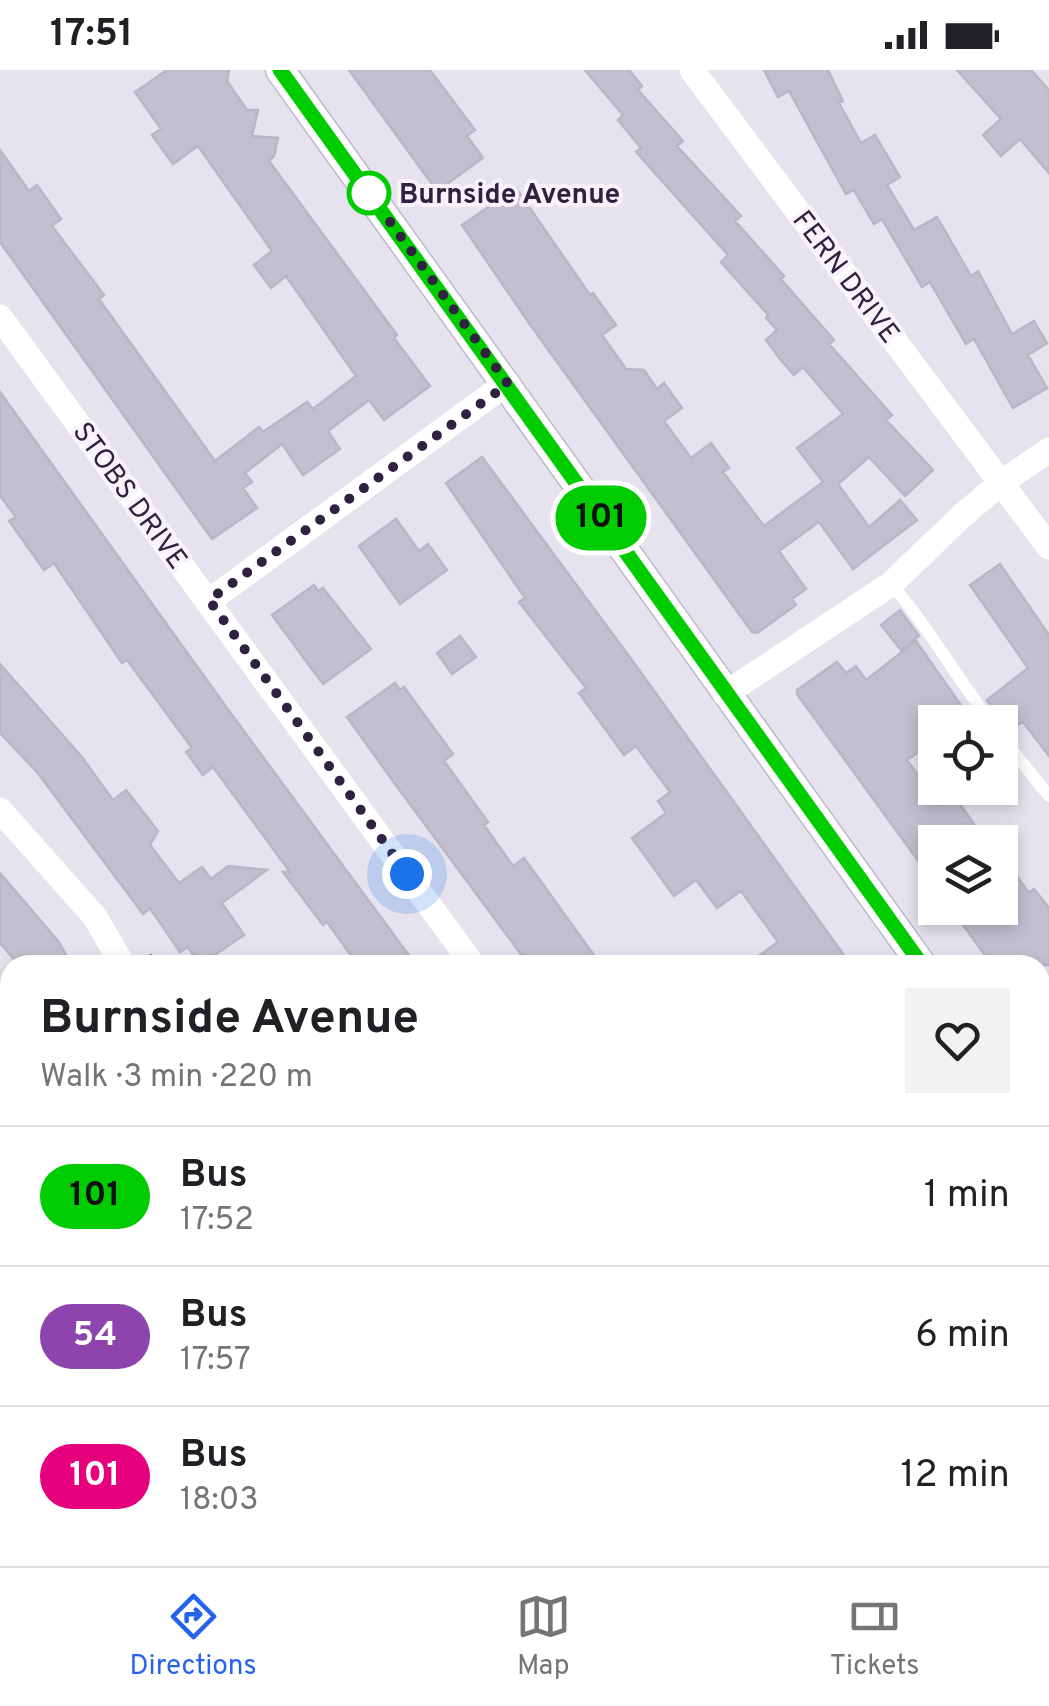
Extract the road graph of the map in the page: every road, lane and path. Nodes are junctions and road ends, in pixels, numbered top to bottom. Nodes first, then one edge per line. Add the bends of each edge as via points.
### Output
1 (280, 70) edge
2 (692, 70) edge
3 (0, 317) edge
4 (508, 384) junction
5 (1049, 450) edge
6 (1001, 483) junction
7 (1049, 547) edge
8 (890, 584) junction
9 (209, 600) junction
10 (724, 694) junction
11 (977, 705) edge
12 (1018, 757) edge
13 (1049, 796) edge
14 (0, 810) edge
15 (117, 955) edge
16 (466, 955) edge
17 (915, 955) edge

1 - 4 main road
2 - 6 street, FERN DRIVE
3 - 9 street, STOBS DRIVE
4 - 9 street
4 - 10 main road
5 - 6 street
6 - 7 street, FERN DRIVE
6 - 8 street
8 - 10 street
8 - 11 lane
9 - 16 street, STOBS DRIVE
10 - 17 main road
12 - 13 lane
14 - 15 street via 95,918

